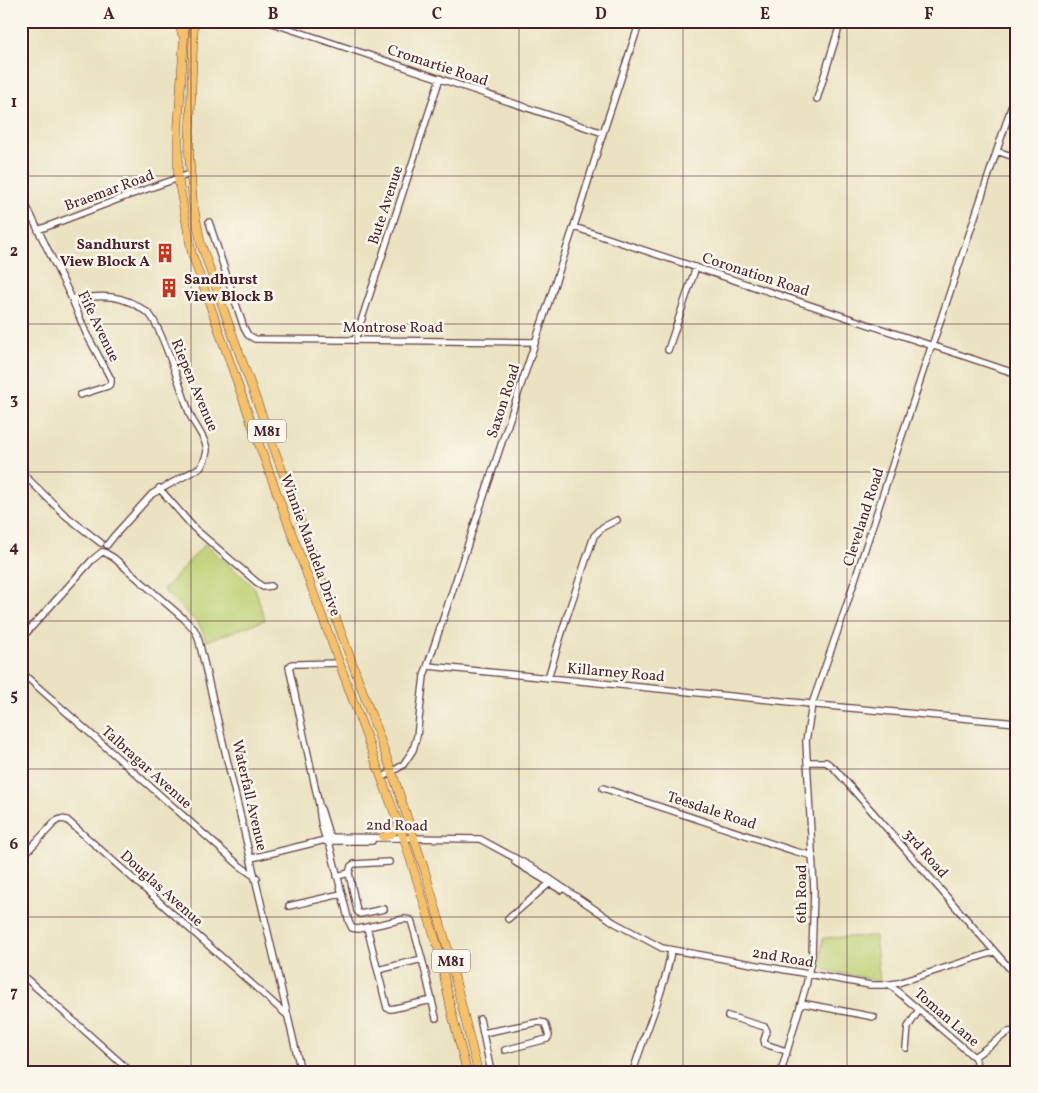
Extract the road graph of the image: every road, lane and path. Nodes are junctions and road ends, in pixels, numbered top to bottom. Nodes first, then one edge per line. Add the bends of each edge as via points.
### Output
1 (178, 21) edge
2 (185, 21) edge
3 (194, 21) edge
4 (266, 21) edge
5 (640, 21) edge
6 (841, 21) edge
7 (183, 41) junction
8 (440, 78) junction
9 (1017, 90) edge
10 (816, 99) dead end
11 (603, 133) junction
12 (996, 151) junction
13 (1017, 158) edge
14 (190, 174) junction
15 (178, 178) junction
16 (21, 195) edge
17 (209, 222) dead end
18 (574, 227) junction
19 (38, 230) junction
20 (696, 267) junction
21 (72, 299) junction
22 (355, 340) junction
23 (535, 342) junction
24 (932, 345) junction
25 (668, 350) dead end
26 (1017, 374) edge
27 (80, 395) dead end
28 (21, 472) edge
29 (159, 488) junction
30 (617, 520) dead end
31 (103, 547) junction
32 (271, 586) dead end
33 (21, 639) edge
34 (340, 663) junction
35 (428, 666) junction
36 (21, 672) edge
37 (548, 678) junction
38 (814, 703) junction
39 (1017, 723) edge
40 (807, 762) junction
41 (392, 772) junction
42 (382, 778) junction
43 (603, 788) dead end
44 (399, 825) junction
45 (383, 838) junction
46 (415, 839) junction
47 (404, 840) junction
48 (327, 841) junction
49 (813, 856) junction
50 (21, 858) edge
51 (252, 858) junction
52 (388, 862) dead end
53 (349, 873) junction
54 (337, 876) junction
55 (257, 878) junction
56 (551, 882) junction
57 (341, 894) junction
58 (289, 906) dead end
59 (384, 909) dead end
60 (508, 919) dead end
61 (367, 927) junction
62 (672, 951) junction
63 (994, 952) junction
64 (422, 959) junction
65 (378, 970) junction
66 (21, 974) edge
67 (809, 974) junction
68 (1016, 976) edge
69 (890, 985) junction
70 (432, 1000) junction
71 (801, 1003) junction
72 (919, 1010) junction
73 (288, 1016) junction
74 (728, 1016) dead end
75 (874, 1017) dead end
76 (436, 1018) dead end
77 (480, 1019) dead end
78 (1017, 1031) edge
79 (483, 1034) junction
80 (906, 1048) dead end
81 (506, 1050) dead end
82 (786, 1051) junction
83 (974, 1057) junction
84 (131, 1072) edge
85 (302, 1072) edge
86 (467, 1072) edge
87 (478, 1072) edge
88 (491, 1072) edge
89 (526, 1072) edge
90 (540, 1072) edge
91 (633, 1072) edge
92 (781, 1072) edge
93 (970, 1072) edge

1 - 7 main road
2 - 7 main road, Winnie Mandela Drive / M81
3 - 14 main road, Winnie Mandela Drive / M81
4 - 8 street, Cromartie Road
5 - 11 street, Saxon Road
6 - 10 street
7 - 15 main road, Winnie Mandela Drive / M81
8 - 11 street, Cromartie Road
8 - 22 street, Bute Avenue
9 - 12 street, Cleveland Road
11 - 18 street, Saxon Road
12 - 13 street
12 - 24 street, Cleveland Road
14 - 15 street, Braemar Road
14 - 41 main road, Winnie Mandela Drive / M81 via 197,224 214,282
15 - 19 street, Braemar Road
15 - 34 main road, Winnie Mandela Drive / M81 via 188,237 199,274
16 - 19 street, Fife Avenue
17 - 22 street, Montrose Road via 231,278 241,320 252,338
18 - 20 street, Coronation Road
18 - 23 street, Saxon Road
19 - 21 street, Fife Avenue
20 - 24 street, Coronation Road
20 - 25 street
21 - 27 street, Fife Avenue via 112,381 108,386
21 - 29 street, Riepen Avenue via 112,296 146,311 155,320 191,417 207,450 201,467
22 - 23 street, Montrose Road
23 - 35 street, Saxon Road
24 - 26 street, Coronation Road
24 - 38 street, Cleveland Road
28 - 31 street, Waterfall Avenue
29 - 31 street, Riepen Avenue
29 - 32 street via 194,528 260,585
30 - 37 street via 594,536
31 - 33 street
31 - 51 street, Waterfall Avenue via 183,618 198,637
34 - 42 main road, Winnie Mandela Drive / M81
34 - 48 street via 292,664 289,667
35 - 37 street, Killarney Road
35 - 41 street, Saxon Road via 414,746 403,765
36 - 55 street, Talbragar Avenue
37 - 38 street, Killarney Road
38 - 39 street, Killarney Road
38 - 40 street, 6th Road via 806,741
40 - 49 street, 6th Road
40 - 63 street, 3rd Road via 826,762 834,768
41 - 42 street, Saxon Road
41 - 46 main road, Winnie Mandela Drive / M81
42 - 44 main road, Winnie Mandela Drive / M81
43 - 49 street, Teesdale Road
44 - 45 main road
44 - 47 main road, Winnie Mandela Drive / M81
45 - 47 street, 2nd Road
45 - 48 street, 2nd Road
46 - 47 street, 2nd Road
46 - 56 street, 2nd Road via 480,839
46 - 87 main road, Winnie Mandela Drive / M81 via 447,946
47 - 48 street, 2nd Road
47 - 86 main road, Winnie Mandela Drive / M81 via 438,948
48 - 51 street, 2nd Road
48 - 54 street
49 - 67 street, 6th Road via 814,916
50 - 73 street, Douglas Avenue via 56,821 67,820
51 - 55 street, Waterfall Avenue
52 - 53 street via 354,864
53 - 54 street
53 - 59 street via 360,914
54 - 57 street
55 - 73 street, Waterfall Avenue
56 - 60 street
56 - 62 street, 2nd Road via 640,937
57 - 58 street
57 - 61 street via 350,926 354,929
61 - 64 street via 409,919
61 - 65 street
62 - 67 street, 2nd Road
62 - 91 street
63 - 68 street, 3rd Road
63 - 69 street, 2nd Road
64 - 65 street
64 - 70 street
65 - 70 street via 387,1008
66 - 84 street
67 - 69 street, 2nd Road via 870,985
67 - 71 street, 6th Road
69 - 72 street, Toman Lane
70 - 76 street
71 - 75 street
71 - 82 street, 6th Road
72 - 80 street via 908,1027
72 - 83 street, Toman Lane
73 - 85 street, Waterfall Avenue
74 - 82 street via 765,1027 765,1044
77 - 79 street
78 - 83 street via 1008,1032
79 - 81 street via 544,1023 549,1034 547,1039
79 - 88 street
82 - 92 street, 6th Road
83 - 93 street, Toman Lane via 976,1065
89 - 90 street

